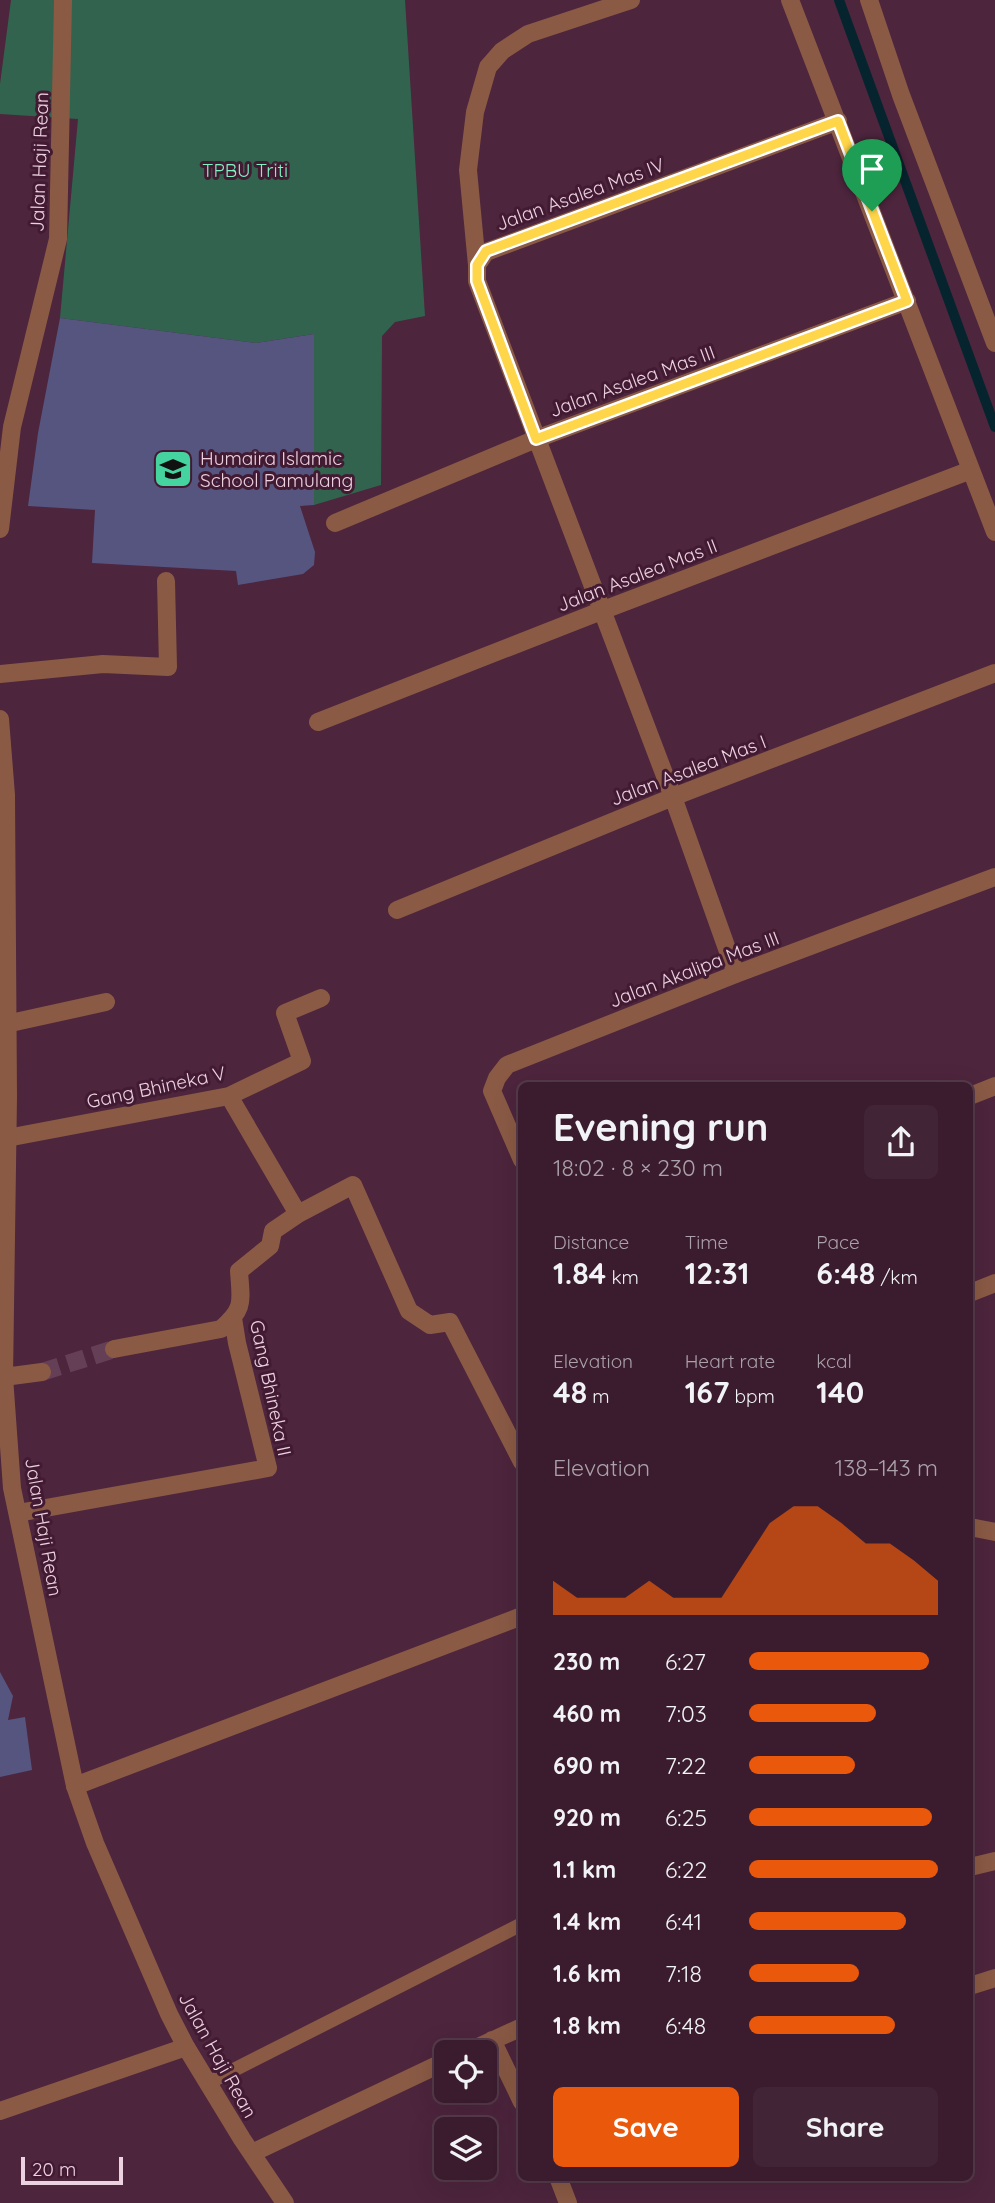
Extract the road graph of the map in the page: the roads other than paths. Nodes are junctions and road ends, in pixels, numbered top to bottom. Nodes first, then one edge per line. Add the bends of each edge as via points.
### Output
1 (63, 0) edge
2 (631, 0) edge
3 (790, 0) edge
4 (869, 0) edge
5 (838, 121) junction
6 (477, 265) junction
7 (907, 301) junction
8 (995, 343) edge
9 (536, 439) junction
10 (971, 470) junction
11 (335, 523) dead end
12 (0, 529) edge
13 (995, 532) edge
14 (166, 581) dead end
15 (601, 611) junction
16 (0, 674) edge
17 (995, 674) edge
18 (0, 719) edge
19 (318, 722) dead end
20 (3, 796) edge
21 (673, 797) junction
22 (995, 877) edge
23 (397, 910) dead end
24 (736, 974) junction
25 (321, 998) dead end
26 (106, 1002) dead end
27 (6, 1024) junction
28 (995, 1086) edge
29 (973, 1095) edge
30 (229, 1096) junction
31 (7, 1138) junction
32 (518, 1151) edge
33 (298, 1214) junction
34 (995, 1283) edge
35 (973, 1292) edge
36 (233, 1318) junction
37 (114, 1349) tunnel mouth
38 (42, 1372) tunnel mouth
39 (4, 1377) junction
40 (518, 1454) edge
41 (11, 1506) edge
42 (973, 1528) edge
43 (995, 1532) edge
44 (518, 1617) edge
45 (75, 1786) junction
46 (995, 1861) edge
47 (973, 1866) edge
48 (518, 1926) edge
49 (995, 1978) edge
50 (973, 1985) edge
51 (518, 2028) edge
52 (492, 2040) edge
53 (186, 2047) junction
54 (497, 2050) edge
55 (434, 2067) edge
56 (208, 2083) junction
57 (518, 2094) edge
58 (0, 2110) edge
59 (252, 2153) junction
60 (565, 2181) edge
61 (285, 2203) edge
62 (568, 2203) edge

1 - 12 street, Jalan Haji Rean via 58,239 12,427
2 - 6 street via 528,34 488,67 475,112 468,170
3 - 5 street
4 - 8 street
5 - 6 street, Jalan Asalea Mas IV via 486,251
5 - 7 street
6 - 9 street via 477,281
7 - 9 street, Jalan Asalea Mas III
7 - 10 street
9 - 11 street, Jalan Asalea Mas III
9 - 15 street
10 - 13 street
10 - 15 street, Jalan Asalea Mas II
14 - 16 street via 168,667 103,664
15 - 19 street, Jalan Asalea Mas II
15 - 21 street
17 - 21 street, Jalan Asalea Mas I
18 - 20 street, Jalan Haji Rean
20 - 27 street, Jalan Haji Rean
21 - 23 street, Jalan Asalea Mas I
21 - 24 street
22 - 24 street, Jalan Akalipa Mas III
24 - 32 street, Jalan Akalipa Mas III via 507,1065 492,1091
25 - 30 street, Gang Bhineka V via 285,1013 302,1061
26 - 27 street
27 - 31 street, Jalan Haji Rean
28 - 29 street
30 - 31 street, Gang Bhineka V
30 - 33 street
31 - 39 street, Jalan Haji Rean
33 - 36 street, Gang Bhineka II via 273,1231 270,1246 239,1271 241,1306
33 - 40 street, Gang Bhineka II via 353,1185 409,1311 430,1325 450,1322
34 - 35 street
36 - 37 street via 221,1329
36 - 41 street, Gang Bhineka II via 268,1468
38 - 39 street
39 - 41 street, Jalan Haji Rean
41 - 45 street, Jalan Haji Rean
42 - 43 street
44 - 45 street
45 - 53 street, Jalan Haji Rean via 95,1843
46 - 47 street
48 - 56 lane
49 - 50 street
51 - 52 street
53 - 56 street, Jalan Haji Rean
53 - 58 street
54 - 57 street
55 - 59 street
56 - 59 street, Jalan Haji Rean
59 - 61 street, Jalan Haji Rean
60 - 62 street

